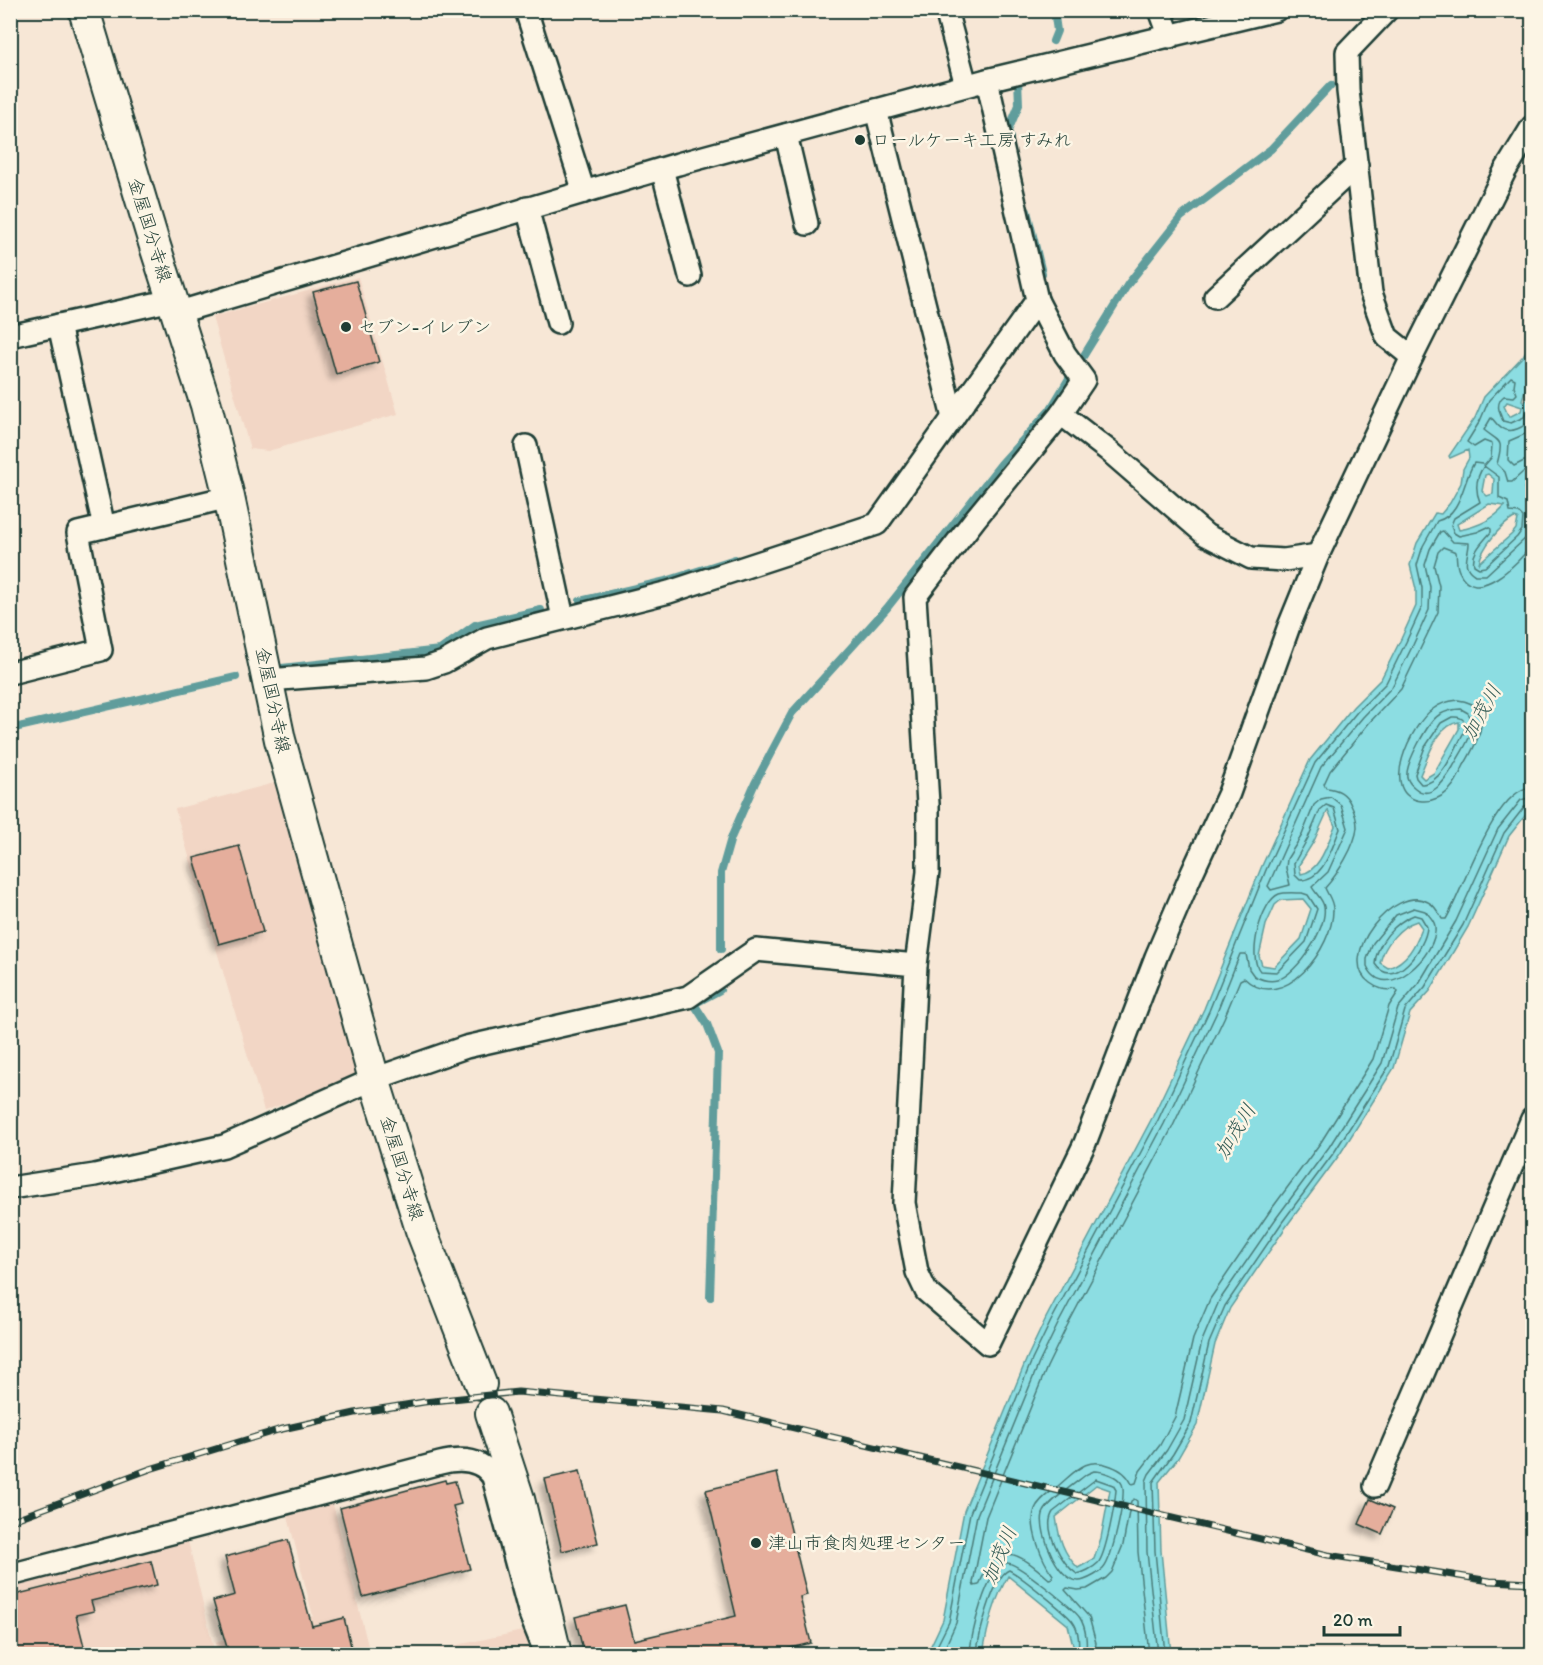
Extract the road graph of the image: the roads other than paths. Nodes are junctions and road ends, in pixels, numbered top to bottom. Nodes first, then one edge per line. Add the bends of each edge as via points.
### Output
1 (84, 10) edge
2 (526, 10) edge
3 (946, 10) edge
4 (1160, 10) edge
5 (1276, 10) edge
6 (1387, 10) edge
7 (1170, 36) junction
8 (987, 80) junction
9 (966, 85) junction
10 (876, 110) junction
11 (1533, 127) edge
12 (786, 135) junction
13 (1357, 165) junction
14 (662, 169) junction
15 (584, 192) junction
16 (527, 208) junction
17 (807, 224) dead end
18 (690, 276) dead end
19 (1215, 297) dead end
20 (1037, 300) junction
21 (174, 306) junction
22 (558, 324) dead end
23 (59, 325) junction
24 (10, 336) edge
25 (1412, 357) junction
26 (1061, 414) junction
27 (953, 418) junction
28 (526, 446) dead end
29 (229, 497) junction
30 (104, 527) junction
31 (1318, 555) junction
32 (563, 618) junction
33 (10, 673) edge
34 (268, 680) junction
35 (916, 965) junction
36 (374, 1079) junction
37 (1533, 1119) edge
38 (10, 1188) edge
39 (481, 1384) dead end
40 (491, 1413) dead end
41 (1375, 1486) dead end
42 (10, 1575) edge
43 (548, 1654) edge
44 (556, 1654) edge

1 - 21 main road, 金屋国分寺線
2 - 15 street
3 - 9 street
4 - 7 street
5 - 7 street
6 - 13 street via 1347,52
7 - 8 street
8 - 9 street
8 - 20 street
9 - 10 street
10 - 12 street
10 - 27 street
11 - 25 street via 1505,171
12 - 14 street
12 - 17 street
13 - 19 street
13 - 25 street via 1371,293 1388,337
14 - 15 street
14 - 18 street
15 - 16 street
16 - 21 street
16 - 22 street
20 - 26 street via 1065,354 1084,380
20 - 27 street
21 - 23 street
21 - 29 main road, 金屋国分寺線 via 206,405
23 - 24 street
23 - 30 street
25 - 31 street
26 - 31 street via 1206,535 1251,558 1284,560
26 - 35 street via 915,597 928,804 928,860
27 - 32 street via 876,524 669,592
28 - 32 street
29 - 30 street
29 - 34 main road, 金屋国分寺線
30 - 33 street via 78,533 101,650
31 - 35 street via 1229,793 1156,957 1085,1143 988,1344 926,1291 917,1272 904,1203
32 - 34 street via 487,638 426,668
34 - 36 main road, 金屋国分寺線 via 280,740
35 - 36 street via 756,950 688,997 466,1047
36 - 38 street via 224,1146
36 - 39 main road, 金屋国分寺線 via 421,1230
37 - 41 street
40 - 44 main road via 519,1499
42 - 43 street via 440,1463 467,1460 483,1466 493,1477 530,1614

